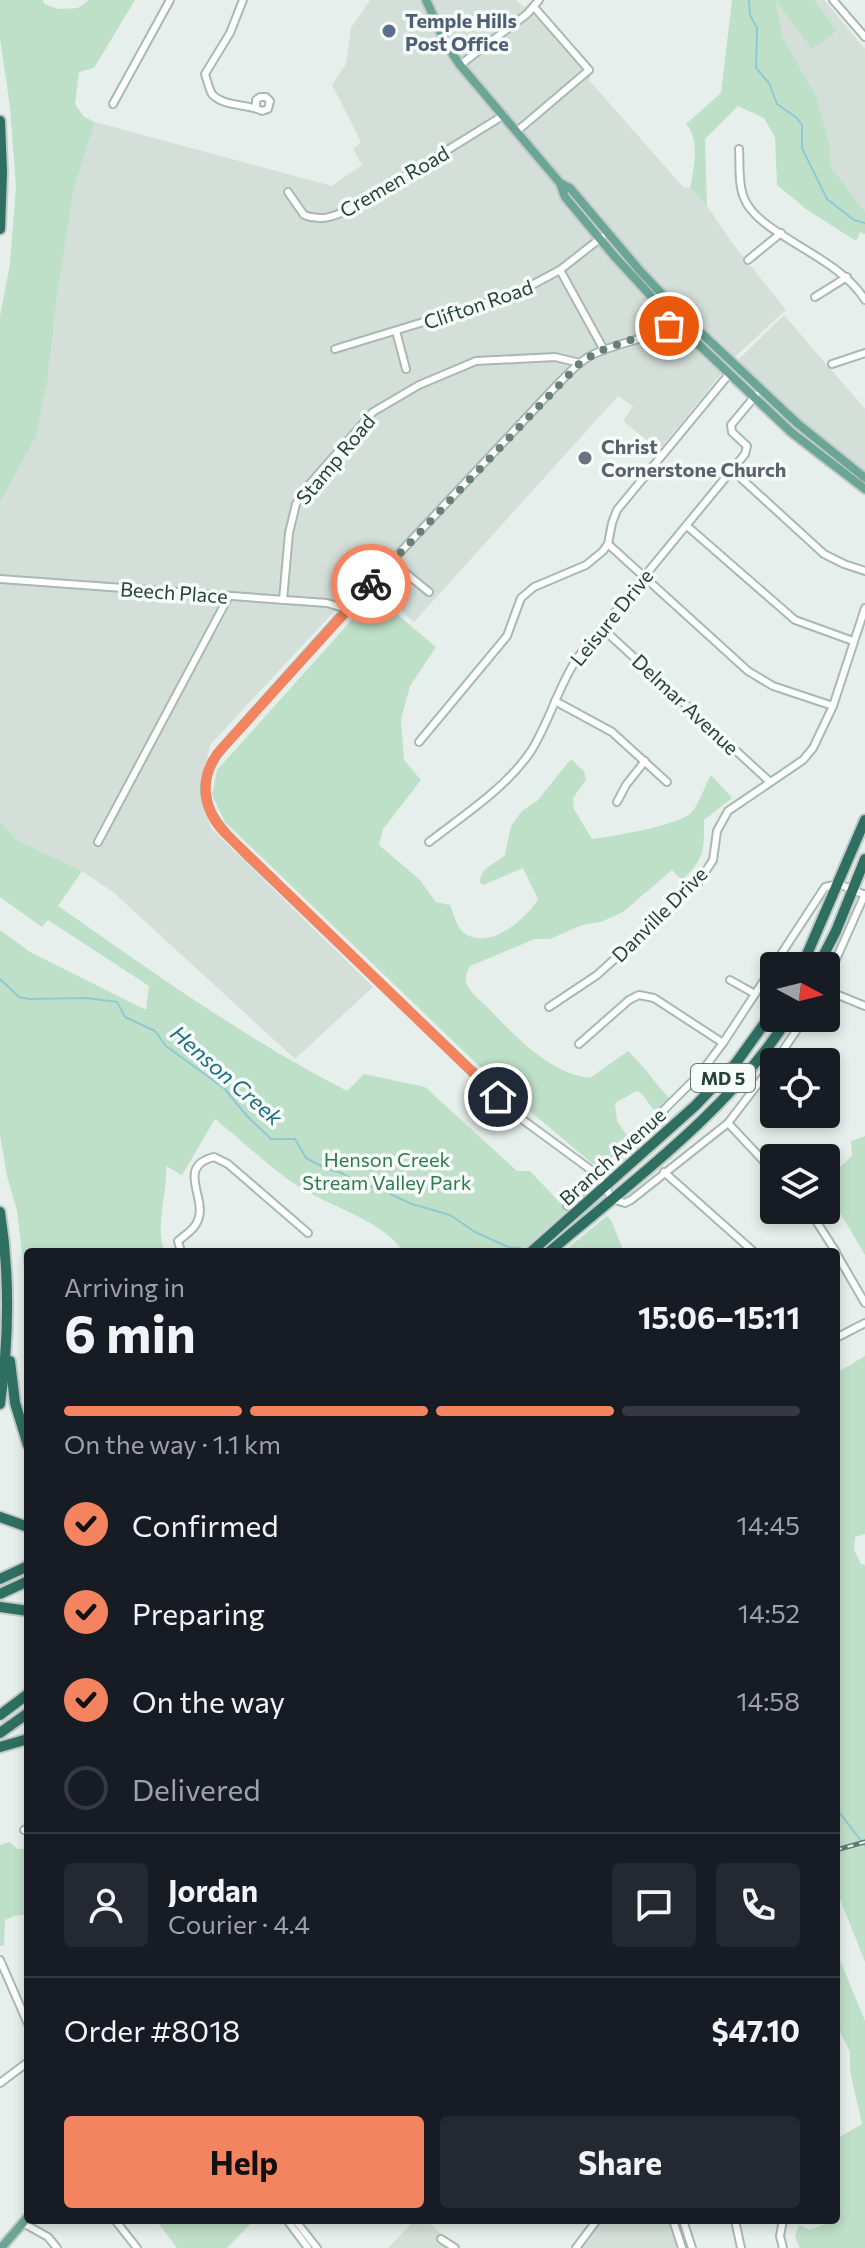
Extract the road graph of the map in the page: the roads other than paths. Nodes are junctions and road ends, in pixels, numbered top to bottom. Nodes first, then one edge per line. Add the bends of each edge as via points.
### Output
1 (170, 0) edge
2 (243, 0) edge
3 (426, 0) edge
4 (539, 0) edge
5 (833, 0) edge
6 (534, 7) junction
7 (865, 37) edge
8 (460, 65) junction
9 (113, 104) dead end
10 (256, 106) dead end
11 (504, 115) junction
12 (0, 121) edge
13 (516, 132) junction
14 (739, 149) dead end
15 (560, 183) junction
16 (288, 192) dead end
17 (0, 229) edge
18 (607, 231) junction
19 (781, 233) junction
20 (599, 239) junction
21 (748, 260) dead end
22 (560, 270) junction
23 (847, 277) junction
24 (815, 297) dead end
25 (865, 300) edge
26 (680, 319) junction
27 (396, 331) junction
28 (335, 349) dead end
29 (604, 350) junction
30 (865, 353) edge
31 (580, 363) junction
32 (832, 364) dead end
33 (406, 369) dead end
34 (730, 373) junction
35 (758, 393) junction
36 (732, 470) junction
37 (865, 478) edge
38 (865, 489) edge
39 (687, 526) junction
40 (608, 544) junction
41 (392, 562) junction
42 (865, 571) edge
43 (645, 576) junction
44 (0, 579) edge
45 (429, 592) dead end
46 (229, 596) junction
47 (283, 600) junction
48 (865, 608) edge
49 (347, 609) junction
50 (602, 628) junction
51 (853, 641) junction
52 (555, 701) junction
53 (833, 706) junction
54 (419, 742) dead end
55 (645, 761) junction
56 (769, 781) junction
57 (667, 782) dead end
58 (617, 802) dead end
59 (865, 820) edge
60 (98, 842) dead end
61 (429, 842) dead end
62 (865, 859) edge
63 (839, 884) junction
64 (853, 890) junction
65 (865, 894) edge
66 (808, 952) edge
67 (824, 952) edge
68 (839, 952) edge
69 (730, 980) dead end
70 (755, 994) junction
71 (840, 996) edge
72 (865, 1006) edge
73 (549, 1007) dead end
74 (760, 1029) edge
75 (777, 1032) edge
76 (723, 1043) junction
77 (579, 1044) dead end
78 (760, 1081) edge
79 (728, 1123) junction
80 (760, 1157) edge
81 (664, 1172) junction
82 (598, 1175) junction
83 (605, 1186) junction
84 (612, 1199) junction
85 (567, 1206) dead end
86 (0, 1212) edge
87 (818, 1224) edge
88 (308, 1233) dead end
89 (180, 1248) edge
90 (535, 1248) edge
91 (554, 1248) edge
92 (750, 1248) edge
93 (833, 1248) edge
94 (840, 1265) edge
95 (7, 1293) junction
96 (865, 1303) edge
97 (865, 1323) edge
98 (840, 1336) edge
99 (0, 1404) edge
100 (24, 1433) edge
101 (0, 1517) edge
102 (24, 1526) edge
103 (24, 1568) edge
104 (24, 1576) edge
105 (4, 1577) edge
106 (24, 1583) edge
107 (0, 1586) edge
108 (0, 1594) edge
109 (0, 1607) edge
110 (24, 1610) edge
111 (24, 1697) edge
112 (0, 1715) edge
113 (5, 1723) edge
114 (0, 1733) edge
115 (24, 1740) edge
116 (0, 1747) edge
117 (0, 1960) edge
118 (24, 2015) edge
119 (24, 2065) edge
120 (0, 2083) edge
121 (24, 2222) edge
122 (31, 2224) edge
123 (118, 2224) edge
124 (293, 2224) edge
125 (294, 2224) edge
126 (594, 2224) edge
127 (674, 2224) edge
128 (684, 2224) edge
129 (736, 2224) edge
130 (782, 2224) edge
131 (441, 2239) dead end
132 (1, 2248) edge
133 (57, 2248) edge
134 (137, 2248) edge
135 (308, 2248) edge
136 (317, 2248) edge
137 (455, 2248) edge
138 (576, 2248) edge
139 (682, 2248) edge
140 (692, 2248) edge
141 (741, 2248) edge
142 (783, 2248) edge

1 - 9 street
2 - 10 street via 205,74 212,94
3 - 8 main road
4 - 6 street
5 - 7 street
6 - 8 street
6 - 13 street via 589,70
8 - 11 main road
11 - 13 main road
11 - 16 street, Cremen Road via 331,217 304,215
12 - 17 highway
13 - 15 main road
14 - 19 street via 744,198 757,217
15 - 18 main road
15 - 20 main road
18 - 20 street, Clifton Road
18 - 26 main road
19 - 21 street
19 - 23 street
20 - 22 street, Clifton Road
20 - 26 main road
22 - 27 street, Clifton Road via 515,294
22 - 29 street
23 - 24 street
23 - 25 street
26 - 29 street
26 - 34 main road
26 - 35 main road
27 - 28 street, Clifton Road
27 - 33 street
29 - 31 street
30 - 32 street
31 - 41 street
31 - 47 street, Stamp Road via 555,357 476,361 373,412 294,508
34 - 35 main road
34 - 40 street via 617,510
35 - 36 street, Leisure Drive via 731,425 747,448
35 - 37 main road
35 - 38 main road via 791,432
36 - 39 street, Leisure Drive
36 - 42 street via 824,554
39 - 43 street, Leisure Drive
39 - 51 street via 795,620
40 - 43 street
40 - 54 street via 586,565 521,598 507,636
41 - 45 street
41 - 49 street
43 - 50 street, Leisure Drive
43 - 53 street via 748,671 773,686
44 - 46 street, Beech Place
46 - 47 street, Beech Place
46 - 60 street
47 - 49 street, Beech Place
48 - 51 street, Danville Drive
49 - 82 street via 211,763 205,789 209,809 252,860 512,1109
50 - 52 street, Leisure Drive via 570,669
50 - 56 street, Delmar Avenue
51 - 53 street, Danville Drive
52 - 55 street via 599,723
52 - 61 street, Leisure Drive via 519,766
53 - 56 street, Danville Drive via 803,760
55 - 57 street
55 - 58 street
56 - 73 street, Danville Drive via 723,819 713,860 698,883 597,975
59 - 63 highway
62 - 64 highway
63 - 64 street
63 - 66 highway
63 - 70 street via 825,887
64 - 65 street
64 - 67 highway
65 - 68 street
69 - 70 street
70 - 76 street
71 - 72 street
74 - 83 highway, Branch Avenue / MD 5 via 723,1078
75 - 84 highway, Branch Avenue / MD 5 via 729,1093
76 - 77 street via 654,998 639,995
76 - 82 street via 697,1077
78 - 79 street
79 - 80 street
79 - 81 street
81 - 84 street via 631,1200
81 - 92 street
82 - 83 street
82 - 85 street
83 - 84 street
83 - 90 highway, Branch Avenue / MD 5
84 - 91 highway, Branch Avenue / MD 5
86 - 95 highway
87 - 93 street
88 - 89 street via 214,1157 201,1162 196,1172 200,1215 178,1241
94 - 96 street
95 - 99 highway
95 - 100 highway via 12,1388
97 - 98 street
101 - 102 highway
103 - 105 highway
104 - 107 highway
106 - 108 highway
109 - 110 highway
111 - 112 highway
113 - 114 highway
115 - 116 highway
117 - 118 street
119 - 120 street
121 - 132 main road
122 - 133 street
123 - 134 street
124 - 135 street
125 - 136 street
126 - 138 street
127 - 139 street
128 - 140 street
129 - 141 street
130 - 142 street
131 - 137 street

